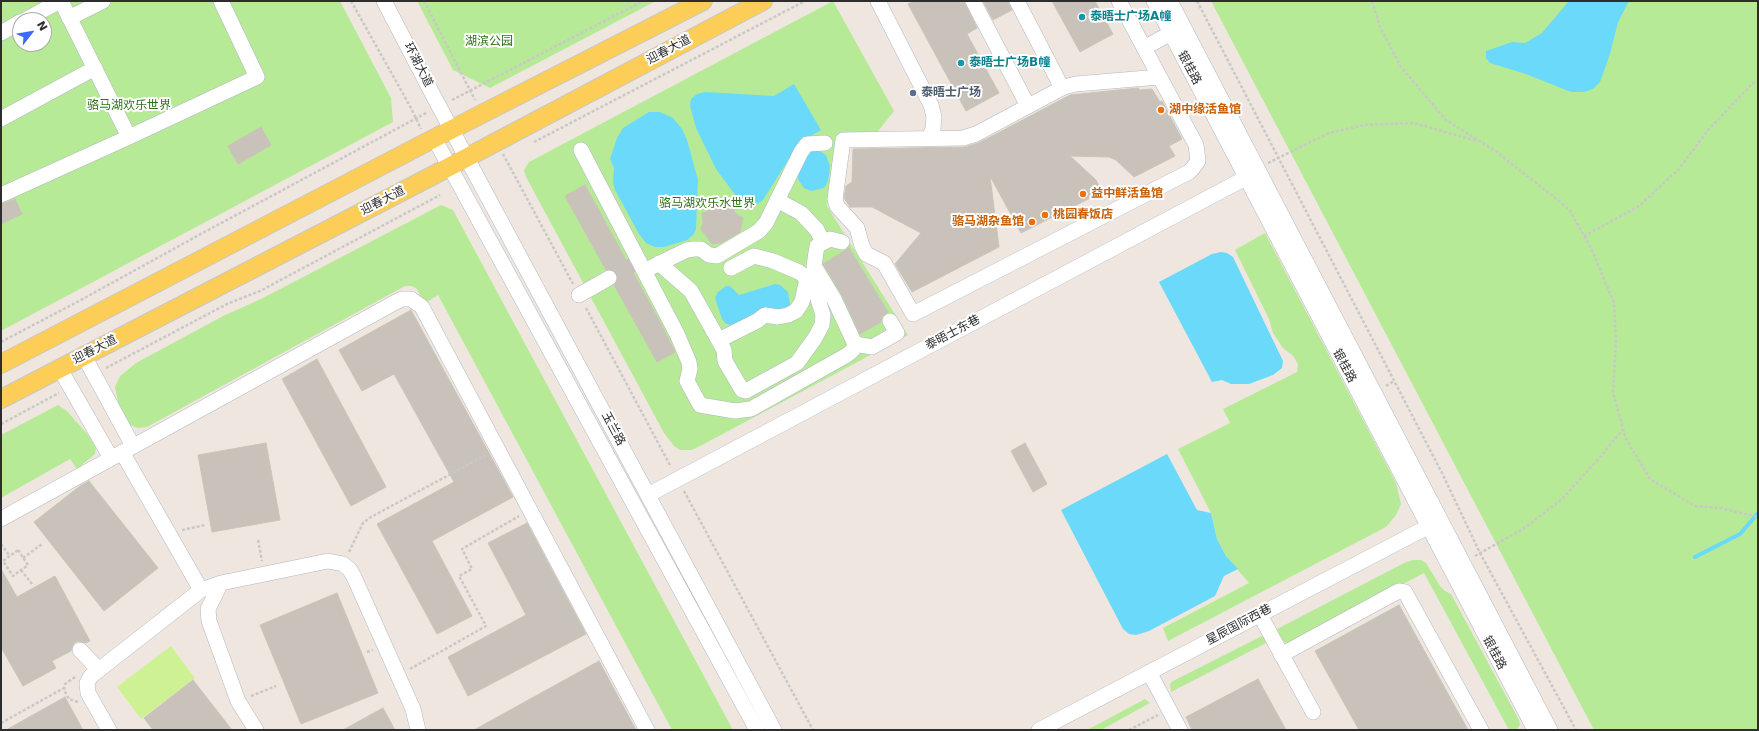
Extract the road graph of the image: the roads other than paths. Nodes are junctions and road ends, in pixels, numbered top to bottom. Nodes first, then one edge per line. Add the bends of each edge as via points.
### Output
1 (61, 1) edge
2 (103, 1) edge
3 (221, 1) edge
4 (384, 1) edge
5 (703, 1) edge
6 (763, 1) edge
7 (878, 1) edge
8 (973, 1) edge
9 (1017, 1) edge
10 (1119, 1) edge
11 (1154, 1) edge
12 (1170, 1) edge
13 (40, 12) edge
14 (69, 18) junction
15 (12, 27) edge
16 (1, 33) edge
17 (1171, 33) junction
18 (1144, 48) junction
19 (95, 68) junction
20 (1159, 77) junction
21 (1062, 88) junction
22 (1028, 106) junction
23 (1, 119) edge
24 (452, 129) junction
25 (130, 137) junction
26 (929, 138) junction
27 (430, 140) junction
28 (824, 142) dead end
29 (581, 150) dead end
30 (467, 157) junction
31 (449, 167) junction
32 (1254, 172) junction
33 (1, 195) edge
34 (777, 200) junction
35 (823, 242) junction
36 (842, 242) dead end
37 (660, 263) junction
38 (638, 266) junction
39 (731, 268) dead end
40 (609, 278) tunnel mouth
41 (807, 278) junction
42 (579, 295) road end
43 (890, 321) dead end
44 (719, 340) junction
45 (855, 344) junction
46 (84, 356) junction
47 (1, 364) edge
48 (60, 369) junction
49 (1, 399) edge
50 (122, 452) junction
51 (648, 494) junction
52 (1, 519) edge
53 (1434, 523) junction
54 (221, 583) junction
55 (201, 590) junction
56 (1260, 615) junction
57 (80, 650) dead end
58 (1281, 655) junction
59 (98, 669) junction
60 (1150, 672) junction
61 (1313, 712) dead end
62 (766, 714) junction
63 (756, 729) edge
64 (1540, 729) edge
65 (109, 730) edge
66 (256, 730) edge
67 (418, 730) edge
68 (647, 730) edge
69 (774, 730) edge
70 (1039, 730) edge
71 (1180, 730) edge
72 (1481, 730) edge

1 - 13 street
1 - 14 street
2 - 14 street
3 - 25 street via 257,77
4 - 24 street, 环湖大道
5 - 24 main road
6 - 30 main road, 迎春大道
7 - 26 street via 931,105 933,129
8 - 22 street
9 - 21 street
10 - 18 street
11 - 17 street, 银桂路
12 - 32 street, 银桂路
14 - 19 street
15 - 16 street
17 - 18 street
17 - 32 street, 银桂路
18 - 20 street
19 - 23 street
19 - 25 street
20 - 21 street via 1076,84
20 - 26 street via 1196,145 1198,161 1194,168 913,314 884,263 866,254 857,228 834,199 843,140
21 - 22 street
22 - 26 street via 976,134 963,138
24 - 27 main road
24 - 30 street, 玉兰路
25 - 33 street
27 - 31 street, 玉兰路
27 - 47 main road
28 - 34 street via 807,144 804,147
29 - 38 street via 636,253
30 - 31 main road, 迎春大道
30 - 51 street, 玉兰路
31 - 46 main road, 迎春大道
31 - 63 street, 玉兰路
32 - 51 street, 泰晤士东巷
32 - 53 street, 银桂路
34 - 35 street via 801,213 817,230
34 - 37 street via 766,223 759,231 730,250 717,256 709,255 700,249 686,250
35 - 36 street via 830,239
35 - 45 street via 817,246 814,266 834,299
37 - 38 street
37 - 44 street via 691,291
38 - 45 street via 686,353 690,369 687,382 700,405 736,411 752,409 847,355
39 - 41 street via 754,256 780,264
40 - 42 street
41 - 44 street via 802,302 796,310 778,317 764,315
41 - 44 street via 821,306 822,325 797,363 752,389 742,390 725,361 724,350
43 - 45 street via 897,333 872,347
46 - 48 main road, 迎春大道
46 - 50 street via 94,375
48 - 49 main road, 迎春大道
48 - 50 street
50 - 52 street
50 - 55 street
50 - 68 street via 394,303 402,299 411,299 422,308
51 - 62 street, 玉兰路
53 - 56 street, 星辰国际西巷
53 - 64 street, 银桂路
53 - 64 street, 银桂路 via 1462,563
54 - 55 street
54 - 66 street via 208,609 209,621 238,701
54 - 67 street via 328,561 343,564 354,577 413,709
55 - 59 street
56 - 58 street
56 - 60 street, 星辰国际西巷
57 - 59 street
58 - 61 street
58 - 72 street via 1393,594 1399,591 1406,592
59 - 65 street via 87,683 88,692
60 - 70 street, 星辰国际西巷
60 - 71 street
62 - 63 street
62 - 69 street, 玉兰路

